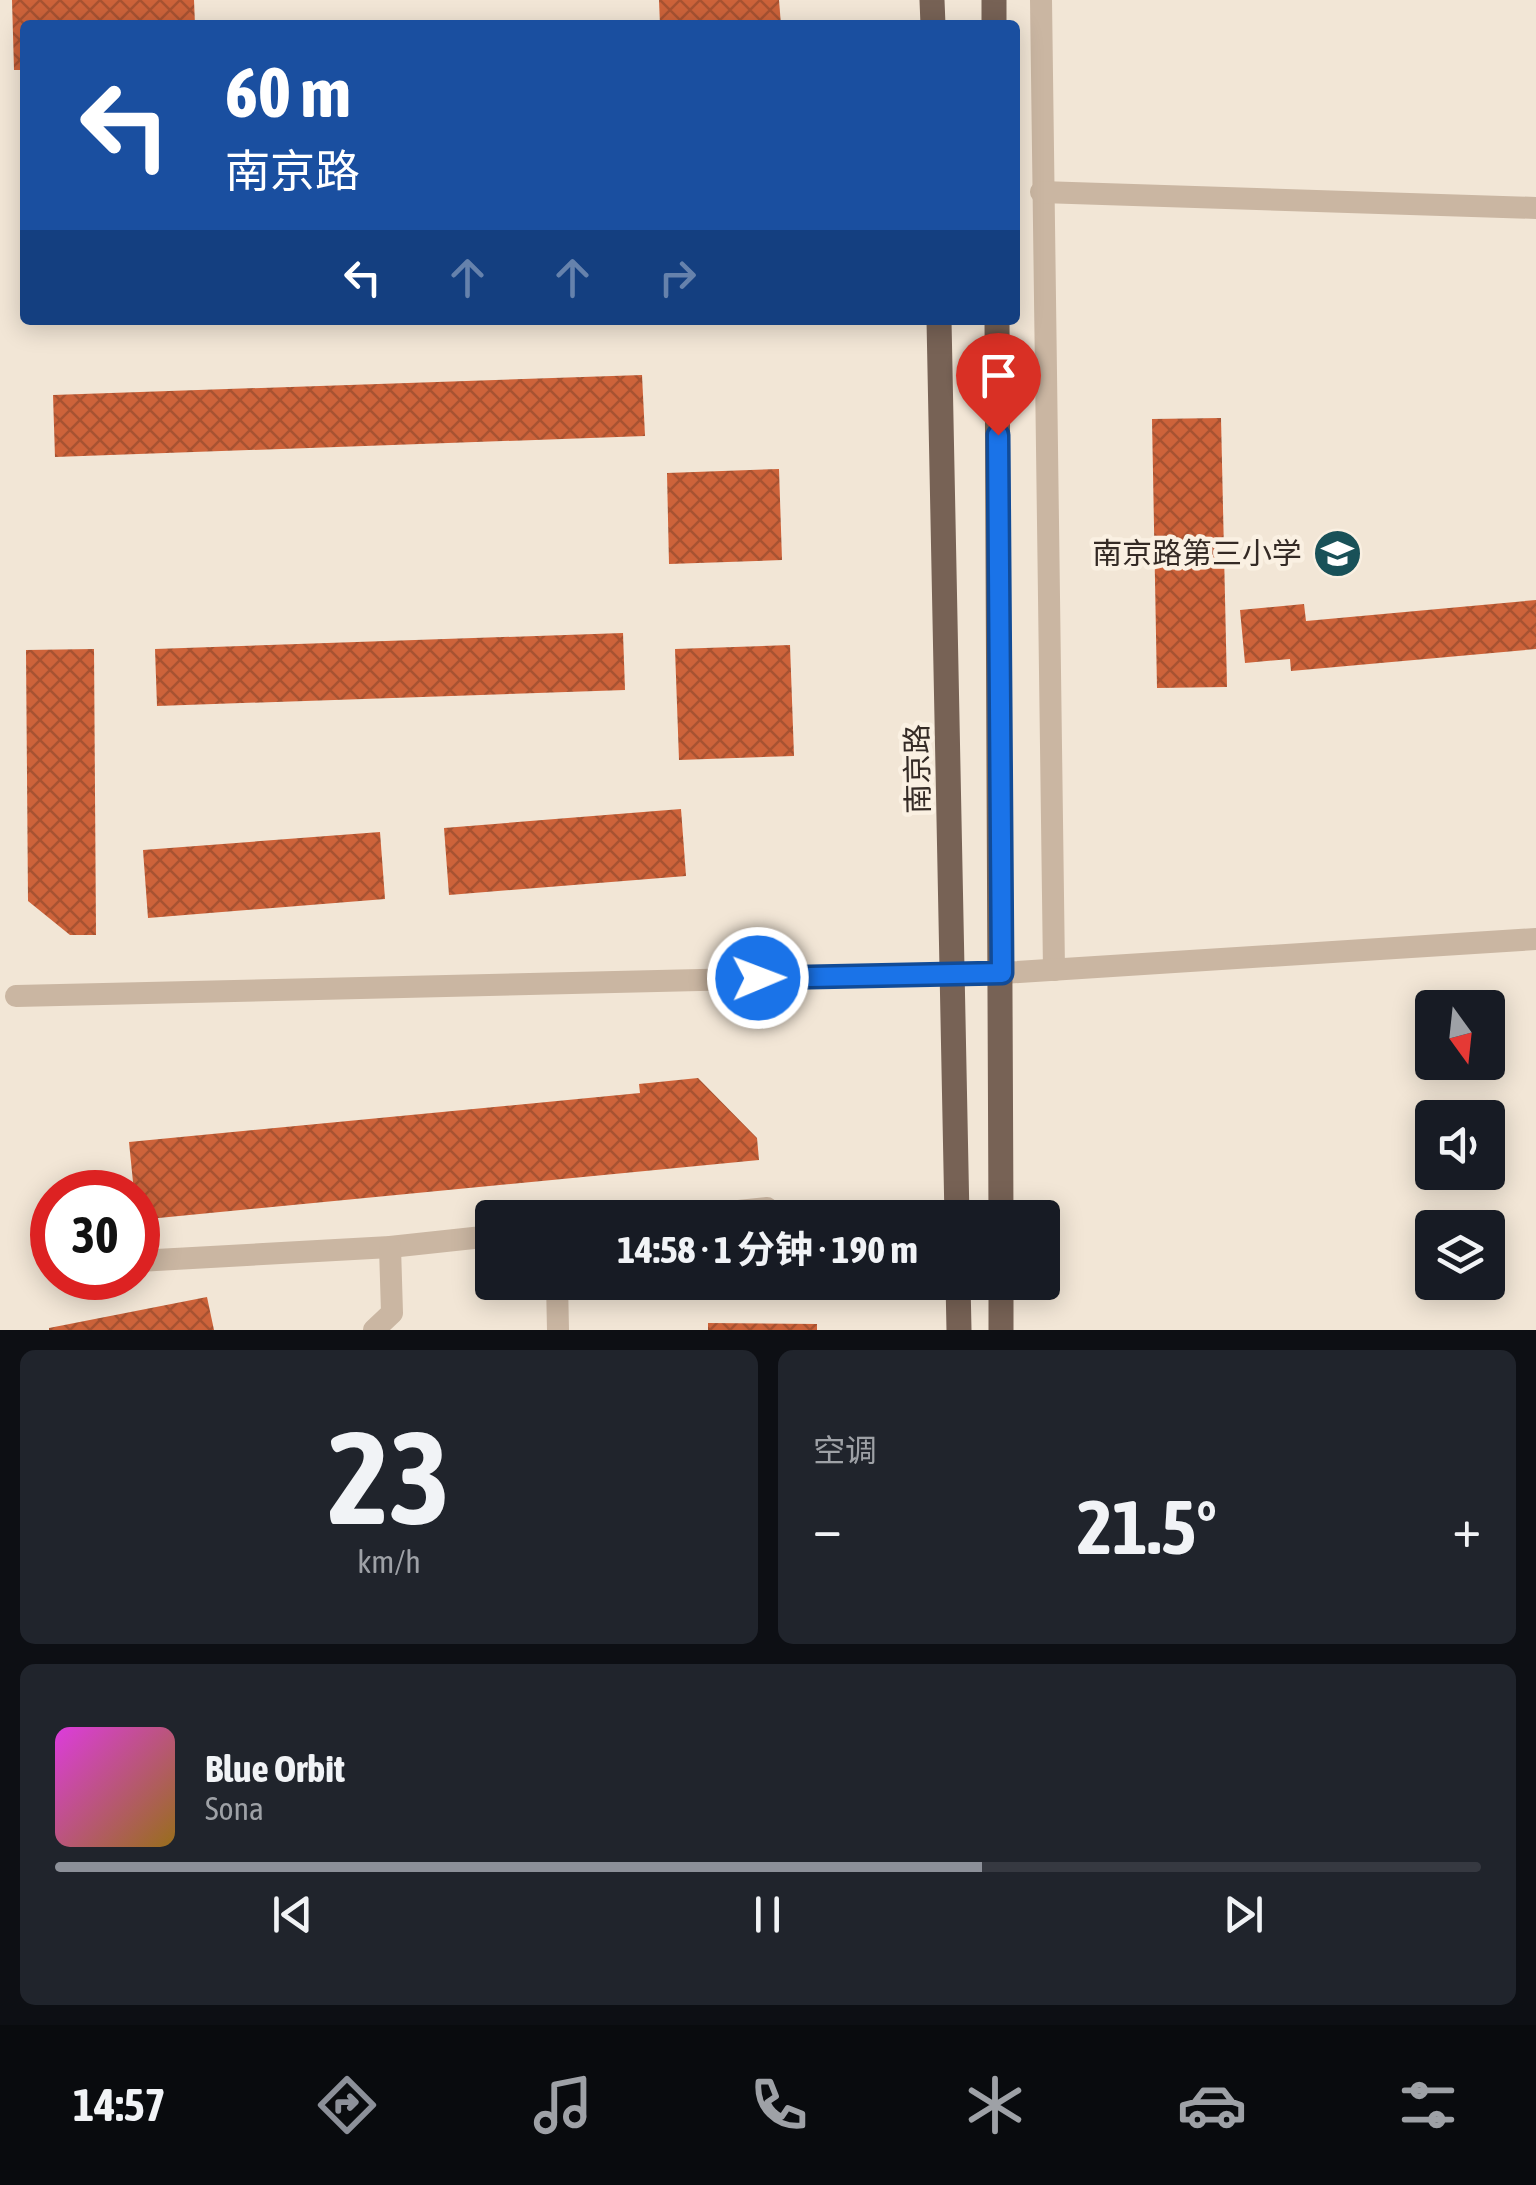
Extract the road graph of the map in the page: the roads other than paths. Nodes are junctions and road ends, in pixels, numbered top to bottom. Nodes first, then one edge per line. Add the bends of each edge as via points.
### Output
1 (1041, 0) edge
2 (1042, 192) junction
3 (1536, 208) edge
4 (939, 325) edge
5 (996, 325) edge
6 (1536, 938) edge
7 (1054, 970) junction
8 (954, 973) junction
9 (1002, 973) junction
10 (16, 996) dead end
11 (957, 1200) edge
12 (1001, 1200) edge
13 (475, 1238) edge
14 (390, 1247) junction
15 (160, 1259) edge
16 (557, 1300) edge
17 (958, 1300) edge
18 (1001, 1300) edge
19 (374, 1330) edge
20 (558, 1330) edge
21 (959, 1330) edge
22 (1001, 1330) edge

1 - 2 street
2 - 3 street
2 - 7 street
4 - 8 main road, 南京路
5 - 9 main road
6 - 7 street
7 - 9 street
8 - 9 street
8 - 10 street
8 - 11 main road, 南京路
9 - 12 main road
13 - 14 street
14 - 15 street
14 - 19 street via 392,1313
16 - 20 street
17 - 21 main road
18 - 22 main road

